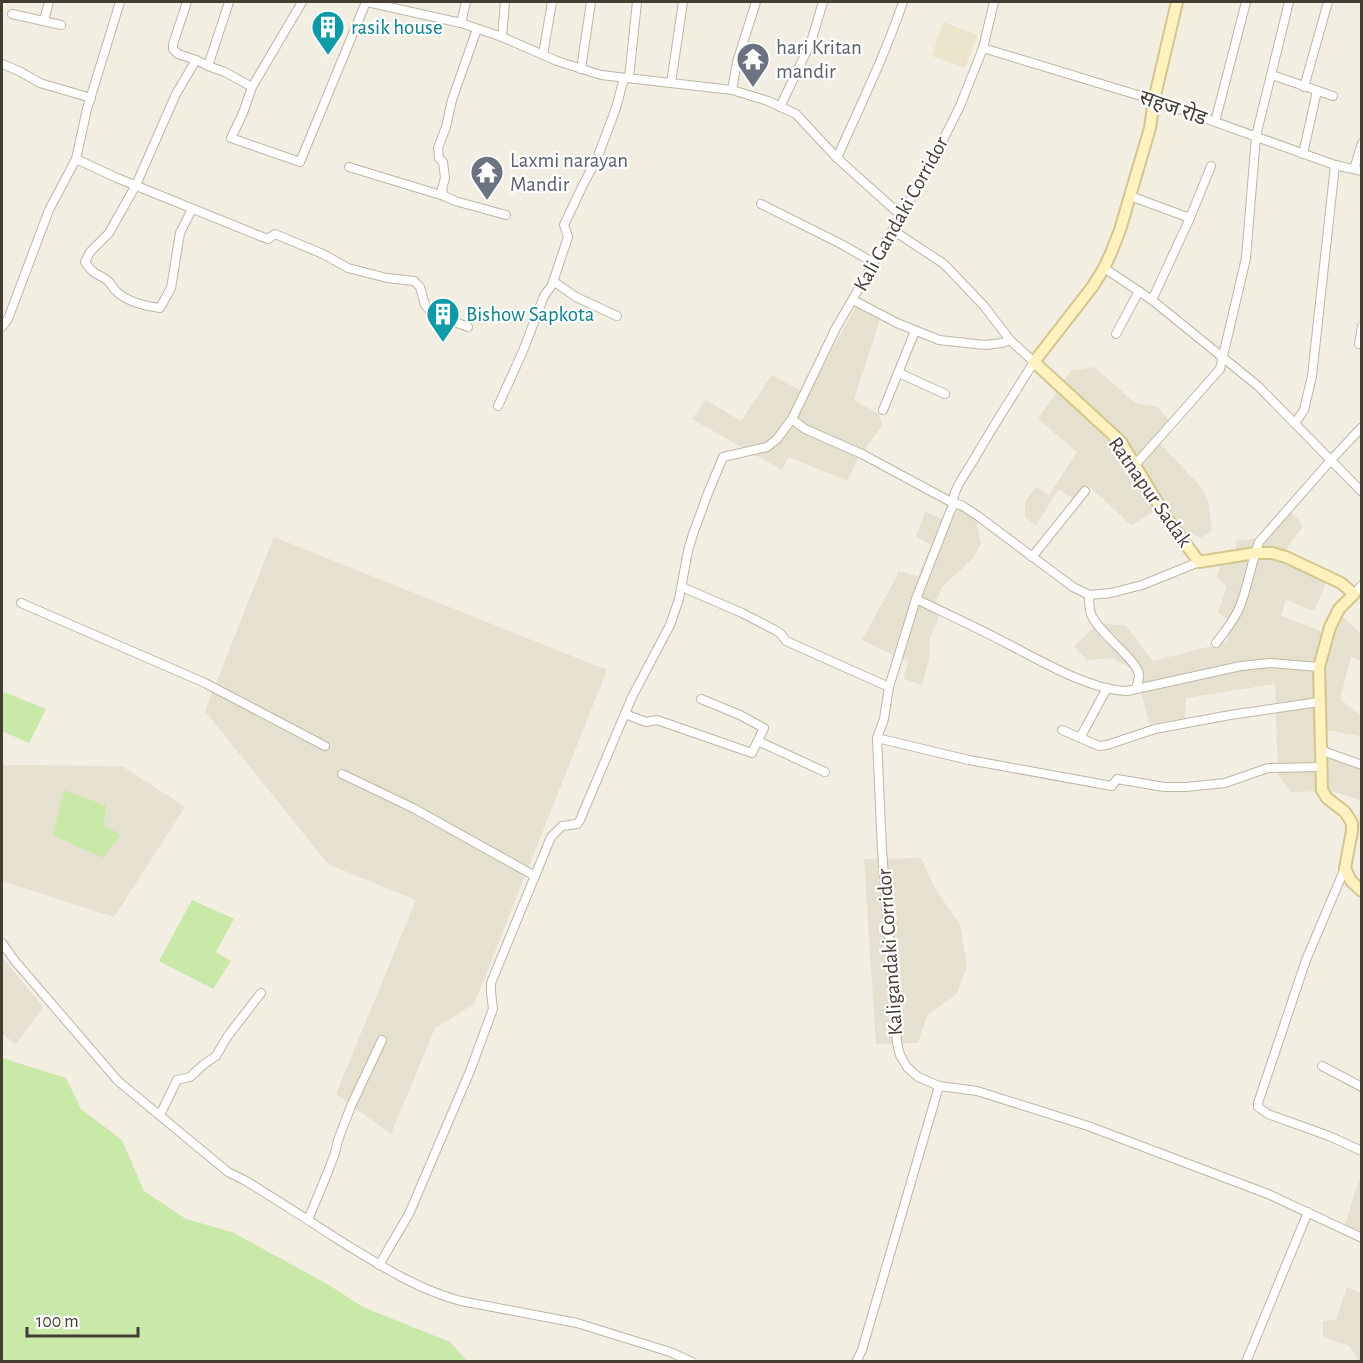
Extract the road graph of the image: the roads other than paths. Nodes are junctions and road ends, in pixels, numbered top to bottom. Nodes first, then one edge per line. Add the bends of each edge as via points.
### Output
1 (49, 2) edge
2 (120, 2) edge
3 (187, 2) edge
4 (229, 2) edge
5 (302, 2) edge
6 (366, 2) edge
7 (466, 2) edge
8 (505, 2) edge
9 (552, 2) edge
10 (591, 2) edge
11 (637, 2) edge
12 (683, 2) edge
13 (756, 2) edge
14 (823, 2) edge
15 (903, 2) edge
16 (994, 2) edge
17 (1177, 2) edge
18 (1246, 2) edge
19 (1289, 2) edge
20 (1328, 2) edge
21 (12, 14) dead end
22 (44, 20) junction
23 (461, 23) junction
24 (61, 25) dead end
25 (477, 29) junction
26 (502, 37) junction
27 (983, 48) junction
28 (543, 55) junction
29 (196, 60) junction
30 (2, 64) edge
31 (208, 66) junction
32 (581, 69) junction
33 (1272, 75) junction
34 (627, 78) junction
35 (671, 83) junction
36 (252, 87) junction
37 (1305, 87) junction
38 (732, 90) junction
39 (1317, 91) junction
40 (1333, 96) dead end
41 (91, 98) junction
42 (1154, 100) junction
43 (780, 107) junction
44 (1215, 122) junction
45 (1256, 136) junction
46 (1362, 143) edge
47 (1304, 154) junction
48 (837, 158) junction
49 (76, 159) junction
50 (1335, 165) junction
51 (1211, 166) dead end
52 (349, 167) dead end
53 (1358, 170) edge
54 (136, 185) junction
55 (444, 196) junction
56 (1130, 196) junction
57 (761, 204) dead end
58 (192, 209) junction
59 (506, 215) dead end
60 (903, 215) junction
61 (1190, 218) junction
62 (894, 231) junction
63 (873, 263) junction
64 (1104, 268) junction
65 (553, 281) junction
66 (1139, 291) junction
67 (853, 300) junction
68 (1152, 300) junction
69 (617, 316) dead end
70 (1362, 326) edge
71 (2, 327) edge
72 (468, 327) dead end
73 (915, 331) junction
74 (1116, 334) dead end
75 (1011, 340) junction
76 (1359, 344) dead end
77 (1223, 356) junction
78 (1034, 362) junction
79 (899, 373) junction
80 (945, 394) dead end
81 (498, 406) dead end
82 (883, 410) dead end
83 (792, 419) junction
84 (1295, 423) junction
85 (1362, 427) edge
86 (1331, 460) junction
87 (1135, 465) junction
88 (1085, 491) dead end
89 (1362, 492) edge
90 (953, 503) junction
91 (1255, 553) junction
92 (1032, 557) junction
93 (1199, 562) junction
94 (682, 587) junction
95 (1358, 589) edge
96 (1089, 595) junction
97 (916, 599) junction
98 (21, 603) dead end
99 (1216, 642) dead end
100 (1319, 667) junction
101 (889, 687) junction
102 (1107, 688) junction
103 (1136, 689) junction
104 (701, 699) dead end
105 (1319, 702) junction
106 (625, 714) junction
107 (1062, 730) dead end
108 (877, 738) junction
109 (1080, 738) junction
110 (758, 741) junction
111 (325, 746) dead end
112 (1320, 750) junction
113 (1362, 765) edge
114 (1321, 767) junction
115 (825, 772) dead end
116 (342, 774) dead end
117 (1345, 868) junction
118 (535, 876) junction
119 (1362, 891) edge
120 (2, 943) edge
121 (261, 993) dead end
122 (382, 1040) dead end
123 (1322, 1066) dead end
124 (939, 1086) junction
125 (1362, 1087) edge
126 (159, 1115) junction
127 (1362, 1151) edge
128 (1308, 1212) junction
129 (308, 1220) junction
130 (1362, 1238) edge
131 (379, 1265) junction
132 (692, 1362) edge
133 (856, 1362) edge
134 (1246, 1362) edge

1 - 22 street
2 - 41 street
3 - 29 street via 173,49
4 - 31 street
5 - 36 street
6 - 23 street
6 - 36 street via 300,162 231,138
7 - 23 street
8 - 26 street
9 - 28 street
10 - 32 street
11 - 34 street
12 - 35 street
13 - 38 street via 736,62
14 - 43 street via 811,42
15 - 48 street via 873,81
16 - 27 street, Kali Gandaki Corridor
17 - 42 main road
18 - 44 street
19 - 33 street
20 - 37 street
21 - 22 street
22 - 24 street
23 - 25 street
25 - 26 street
25 - 55 street via 438,148 445,178
26 - 28 street
27 - 42 street, सहज रोड
27 - 60 street, Kali Gandaki Corridor via 960,106
28 - 32 street
29 - 31 street
29 - 54 street via 176,94
30 - 41 street via 40,83
31 - 36 street
32 - 34 street
33 - 37 street
33 - 45 street
34 - 35 street
34 - 65 street via 598,156 564,225 568,237
35 - 38 street
37 - 39 street
38 - 43 street
39 - 40 street
39 - 47 street
41 - 49 street
42 - 44 street, सहज रोड
42 - 56 main road
43 - 48 street via 796,114
44 - 45 street, सहज रोड
45 - 47 street, सहज रोड
45 - 77 street via 1246,258
46 - 53 street
47 - 50 street, सहज रोड
48 - 60 street
49 - 54 street
49 - 71 street via 49,210
50 - 53 street, सहज रोड
50 - 84 street via 1312,376 1304,410
51 - 61 street
52 - 55 street
54 - 58 street
54 - 58 street via 109,233 85,262 92,273 130,300 160,308 171,288 180,233
55 - 59 street
56 - 61 street
56 - 64 main road
57 - 63 street
58 - 72 street via 268,238 275,234 348,268 414,281 432,313
60 - 62 street, Kali Gandaki Corridor
61 - 68 street
62 - 63 street, Kali Gandaki Corridor
62 - 75 street via 944,264
63 - 67 street, Kali Gandaki Corridor
64 - 66 street
64 - 78 main road
65 - 69 street via 576,297
65 - 81 street
66 - 68 street
66 - 74 street
67 - 73 street
67 - 83 street, Kali Gandaki Corridor
68 - 77 street
70 - 76 street
73 - 75 street via 961,343 985,345
73 - 79 street
75 - 78 street
77 - 84 street
77 - 87 street via 1220,369
78 - 87 main road, Ratnapur Sadak via 1121,442
78 - 90 street, Kaligandaki Corridor via 962,480
79 - 80 street
79 - 82 street
83 - 90 street via 804,429 862,454
83 - 94 street, Kali Gandaki Corridor via 767,447 723,457 693,534
84 - 86 street
85 - 86 street
86 - 89 street
86 - 91 street via 1259,542
87 - 93 main road, Ratnapur Sadak
88 - 92 street
90 - 92 street via 978,516
90 - 97 street, Kaligandaki Corridor
91 - 93 main road, Ratnapur Sadak
91 - 95 main road, Ratnapur Sadak via 1286,557
91 - 99 street via 1240,607
92 - 96 street
93 - 96 street via 1142,585
94 - 101 street via 775,630 786,641
94 - 106 street via 670,625
95 - 100 main road, Ratnapur Sadak via 1339,609
96 - 103 street via 1091,616 1136,665
97 - 101 street, Kaligandaki Corridor
97 - 102 street via 1058,669
98 - 111 street via 205,683
100 - 103 street via 1270,663 1241,666
100 - 105 main road, Ratnapur Sadak
101 - 108 street, Kaligandaki Corridor
102 - 103 street
102 - 109 street
104 - 110 street via 764,728
105 - 109 street via 1155,729 1107,745
105 - 112 main road, Ratnapur Sadak
106 - 110 street via 646,722 657,720 752,753
106 - 118 street via 580,820 562,826 551,837
107 - 109 street
108 - 114 street via 969,760 1112,786 1117,779 1186,787 1225,783 1268,768
108 - 124 street, Kaligandaki Corridor via 897,1043 907,1067
110 - 115 street
112 - 113 street
112 - 114 main road, Ratnapur Sadak
114 - 117 main road, Ratnapur Sadak via 1322,790 1352,823
116 - 118 street via 413,807
117 - 119 main road
117 - 127 street via 1306,960 1258,1107
118 - 131 street via 491,983 493,1009 470,1071 409,1215
120 - 126 street via 118,1081
121 - 126 street via 216,1056 190,1077 177,1080
122 - 129 street via 351,1106
123 - 125 street
124 - 128 street, Kaligandaki Corridor via 977,1091 1088,1126
124 - 133 street
126 - 129 street via 228,1172
128 - 130 street, Kaligandaki Corridor
128 - 134 street
129 - 131 street
131 - 132 street via 430,1292 578,1323

